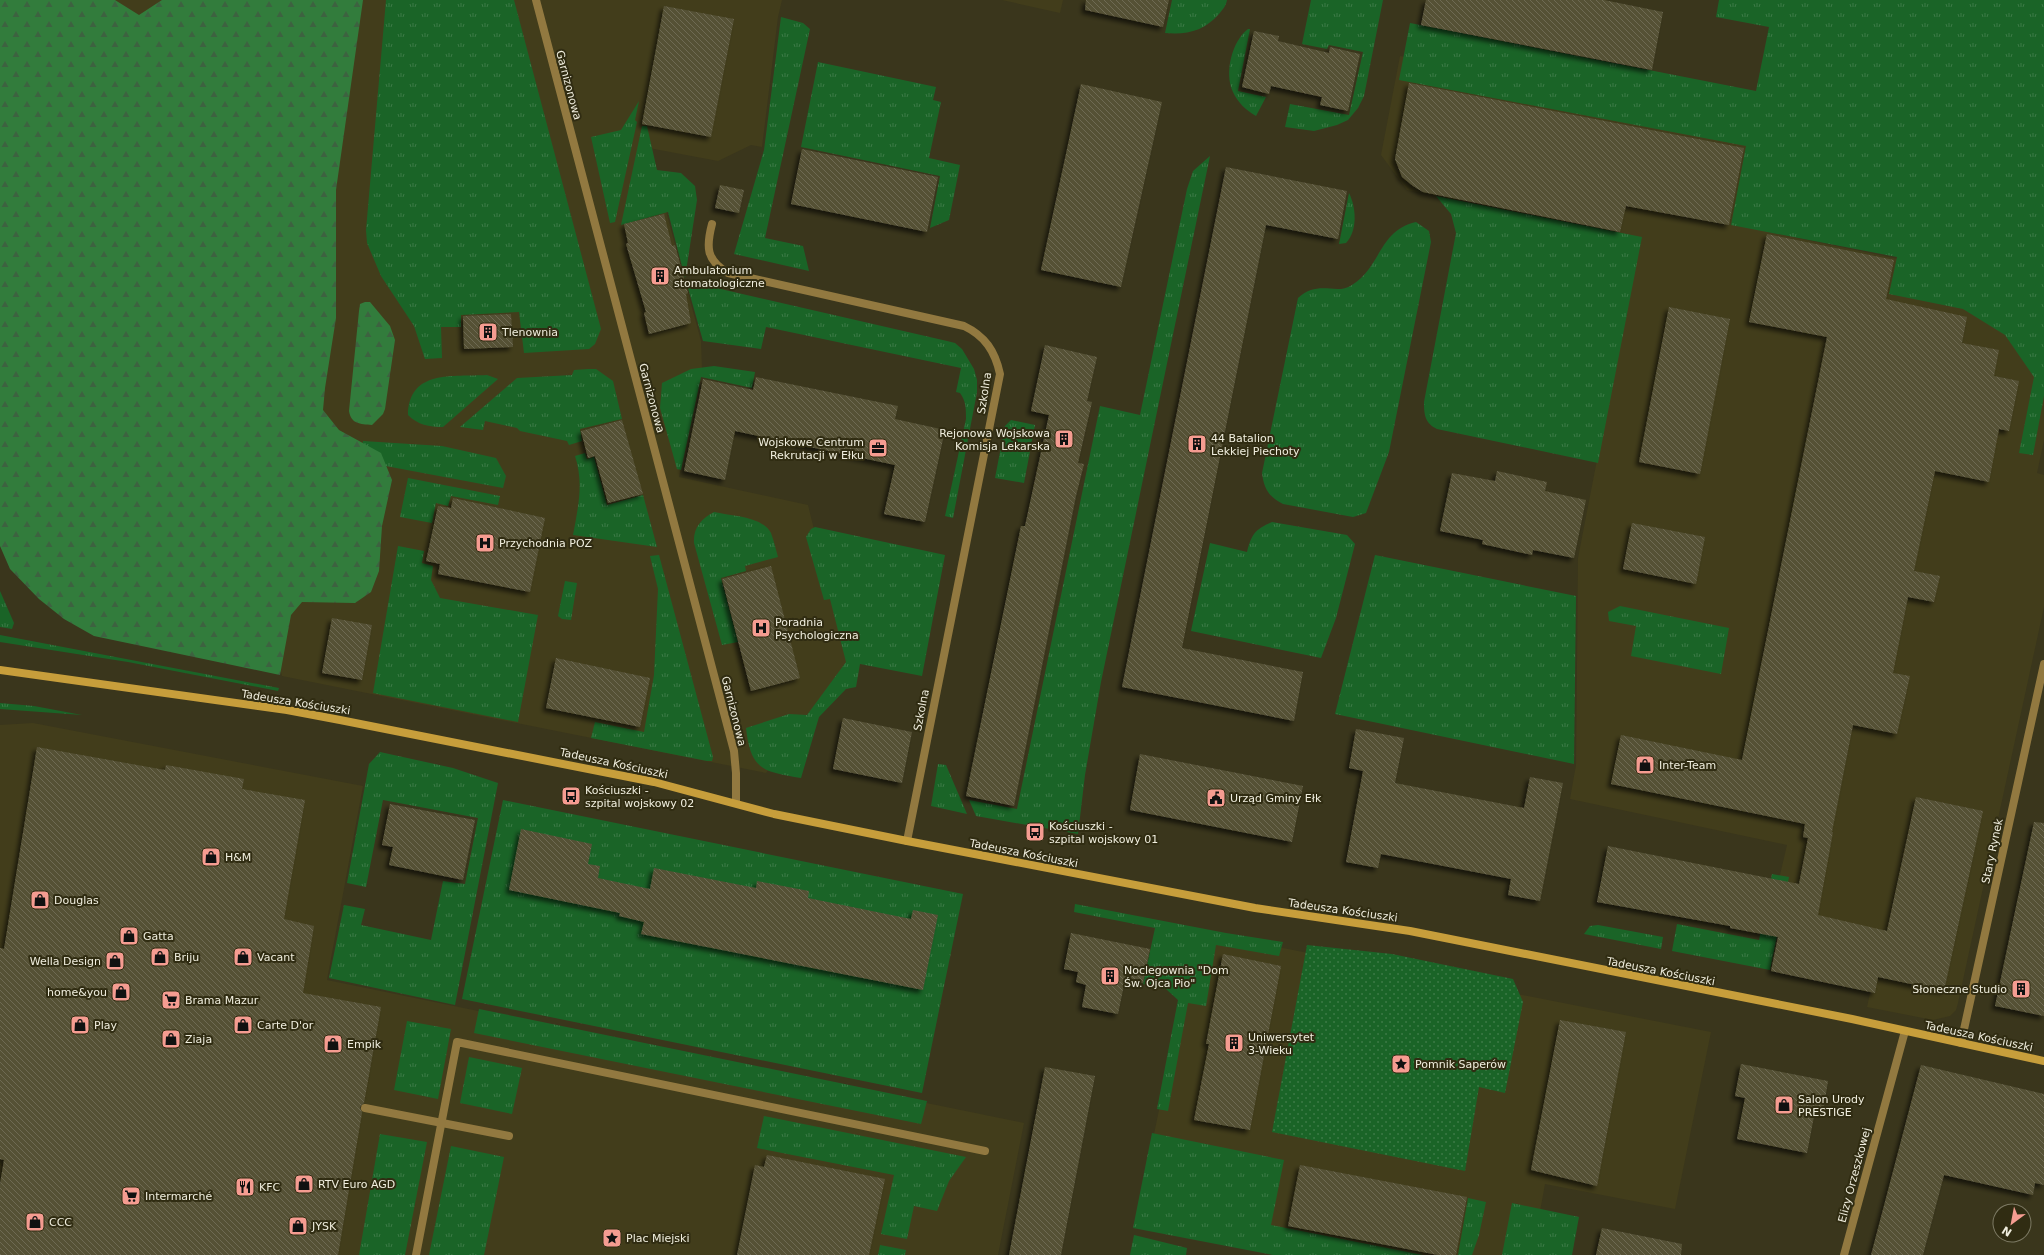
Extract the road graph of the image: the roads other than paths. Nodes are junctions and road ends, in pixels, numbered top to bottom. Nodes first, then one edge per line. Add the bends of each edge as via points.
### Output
1 (536, 0) edge
2 (712, 224) dead end
3 (2044, 664) edge
4 (0, 670) edge
5 (736, 803) junction
6 (907, 841) junction
7 (1905, 1031) junction
8 (1961, 1043) junction
9 (2044, 1062) edge
10 (365, 1108) dead end
11 (441, 1123) junction
12 (509, 1136) dead end
13 (985, 1151) dead end
14 (416, 1255) edge
15 (1844, 1255) edge

1 - 5 street, Garnizonowa via 734,751
2 - 6 street, Szkolna via 707,241 708,251 719,268 728,273 964,326 981,336 997,360 1000,374
3 - 8 street, Stary Rynek
4 - 5 street, Tadeusza Kościuszki via 287,710 654,782
5 - 6 street, Tadeusza Kościuszki via 774,814
6 - 7 street, Tadeusza Kościuszki via 1255,908 1410,931
7 - 8 street, Tadeusza Kościuszki
7 - 15 street, Elizy Orzeszkowej
8 - 9 street, Tadeusza Kościuszki
10 - 11 street
11 - 12 street
11 - 13 street via 457,1042
11 - 14 street

